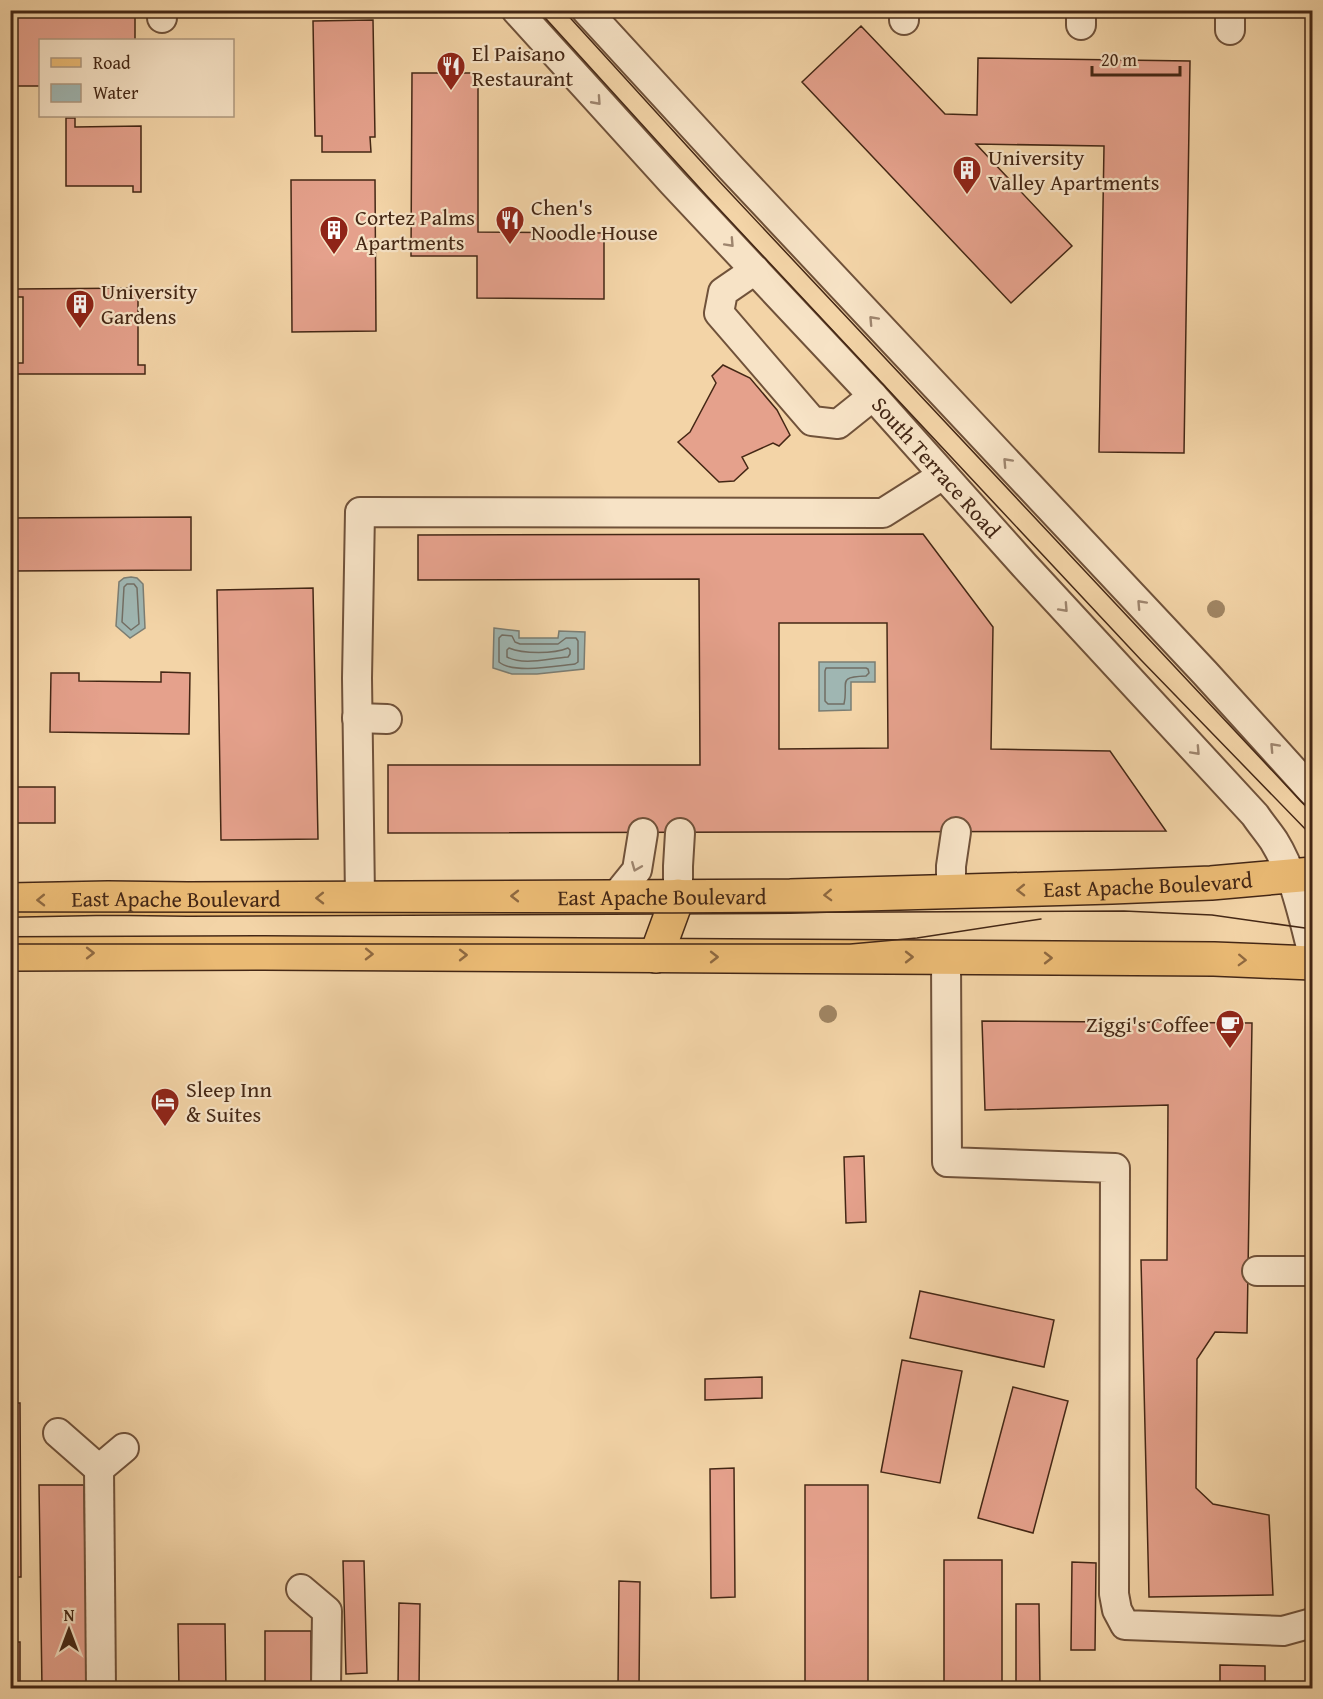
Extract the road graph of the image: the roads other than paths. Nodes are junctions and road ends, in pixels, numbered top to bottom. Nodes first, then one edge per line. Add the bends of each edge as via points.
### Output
1 (516, 10) edge
2 (586, 10) edge
3 (755, 270) junction
4 (873, 396) junction
5 (943, 475) junction
6 (357, 718) junction
7 (387, 719) dead end
8 (1312, 791) edge
9 (956, 832) dead end
10 (643, 833) dead end
11 (680, 833) dead end
12 (1301, 875) edge
13 (951, 891) junction
14 (616, 896) junction
15 (678, 896) junction
16 (360, 897) junction
17 (10, 900) edge
18 (1312, 951) edge
19 (10, 954) edge
20 (656, 956) junction
21 (946, 957) junction
22 (1312, 963) edge
23 (1257, 1271) dead end
24 (1312, 1271) edge
25 (58, 1433) dead end
26 (124, 1448) dead end
27 (99, 1469) junction
28 (301, 1589) dead end
29 (1312, 1623) edge
30 (101, 1689) edge
31 (326, 1689) edge

1 -> 3 street, South Terrace Road
8 -> 2 street
3 - 4 street, South Terrace Road
3 - 4 street via 723,292 719,313 812,421 838,424
4 - 5 street, South Terrace Road
5 - 6 street via 883,513 360,512
5 -> 12 street, South Terrace Road via 1255,815
6 - 7 street
6 - 16 street
9 - 13 street
10 -> 14 street via 637,870
11 - 15 street
12 -> 13 main road, East Apache Boulevard via 1112,888
12 - 18 street, South Terrace Road via 1296,893
13 -> 15 main road, East Apache Boulevard
14 - 15 main road, East Apache Boulevard
14 -> 16 main road, East Apache Boulevard
15 - 20 main road
16 -> 17 main road, East Apache Boulevard
19 -> 20 main road
20 -> 21 main road
21 -> 22 main road
21 - 29 street via 947,1162 1115,1168 1114,1594 1121,1618 1125,1625 1283,1631
23 - 24 street
25 - 27 street
26 - 27 street
27 - 30 street
28 - 31 street via 327,1611

